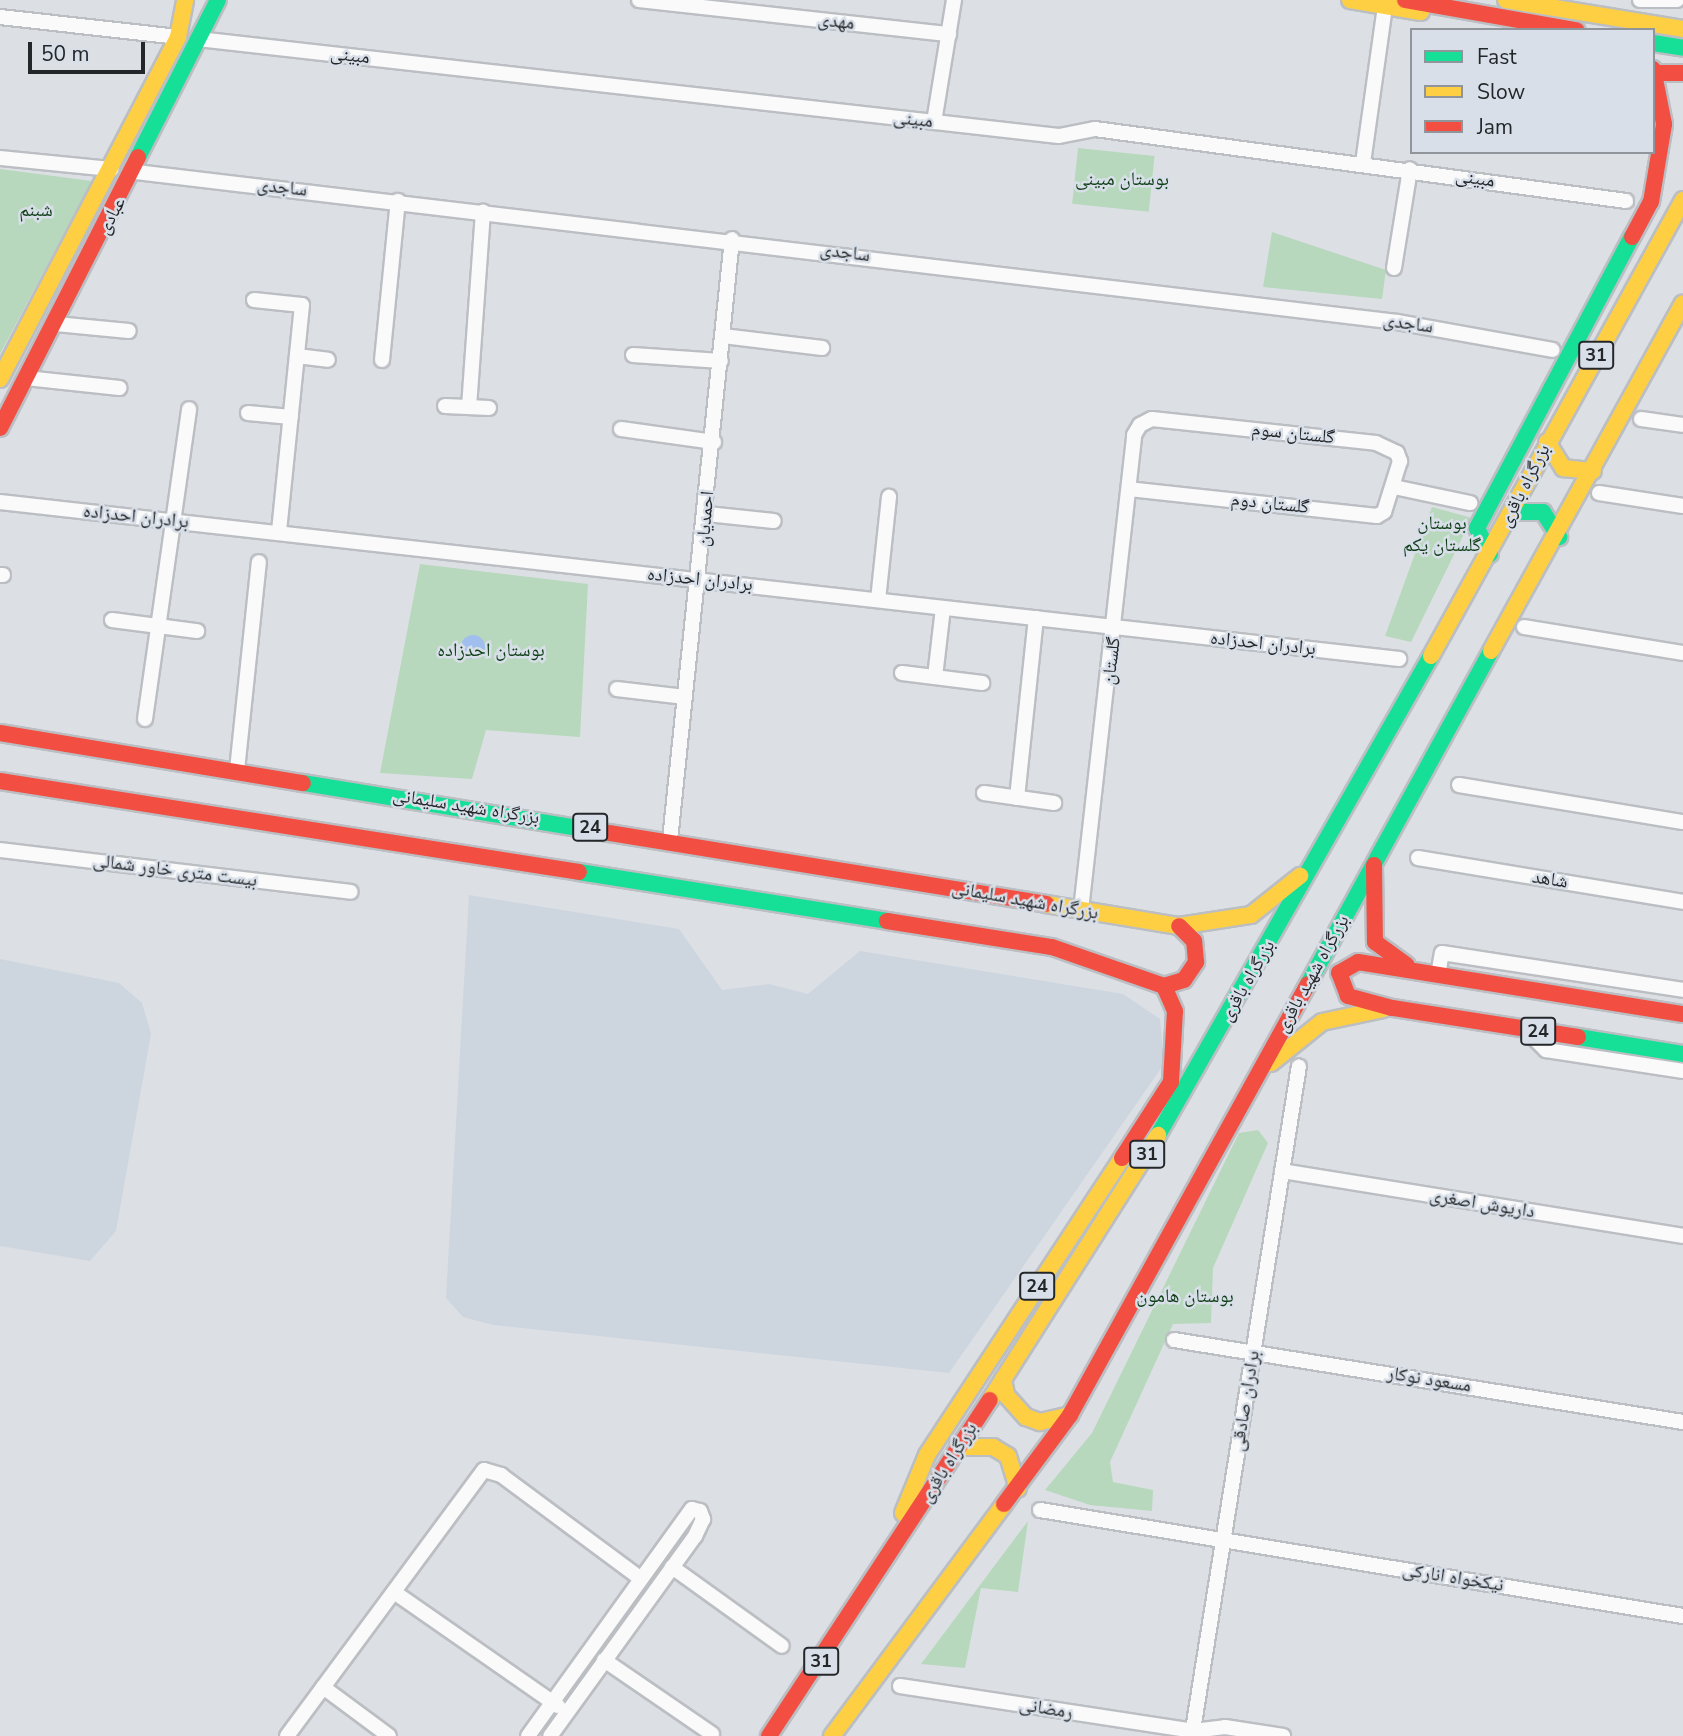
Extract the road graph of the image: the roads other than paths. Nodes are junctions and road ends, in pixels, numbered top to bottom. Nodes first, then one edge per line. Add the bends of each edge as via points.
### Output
1 (185, 0) edge
2 (218, 0) edge
3 (639, 0) edge
4 (954, 0) edge
5 (1350, 0) edge
6 (1405, 0) edge
7 (1506, 0) edge
8 (1590, 0) edge
9 (1640, 0) edge
10 (1385, 6) junction
11 (1680, 15) edge
12 (0, 17) edge
13 (1510, 28) edge
14 (1565, 28) edge
15 (948, 34) junction
16 (178, 37) junction
17 (198, 39) junction
18 (1655, 43) edge
19 (1683, 48) edge
20 (1655, 71) edge
21 (1683, 73) edge
22 (934, 122) junction
23 (0, 158) edge
24 (1363, 163) junction
25 (110, 169) junction
26 (1410, 169) junction
27 (136, 172) junction
28 (1683, 200) edge
29 (398, 201) junction
30 (1626, 201) dead end
31 (483, 211) junction
32 (732, 239) junction
33 (1394, 268) dead end
34 (254, 300) dead end
35 (1683, 303) edge
36 (56, 324) junction
37 (129, 331) dead end
38 (723, 336) junction
39 (822, 348) dead end
40 (1553, 350) dead end
41 (633, 355) dead end
42 (297, 356) junction
43 (328, 359) dead end
44 (382, 359) dead end
45 (721, 361) junction
46 (26, 378) junction
47 (0, 379) edge
48 (118, 388) dead end
49 (444, 406) dead end
50 (468, 407) junction
51 (489, 408) dead end
52 (189, 410) dead end
53 (248, 413) dead end
54 (291, 418) junction
55 (1152, 419) joint
56 (1641, 419) dead end
57 (1683, 425) edge
58 (0, 428) edge
59 (621, 429) dead end
60 (713, 442) junction
61 (1547, 442) junction
62 (1593, 471) junction
63 (1394, 487) junction
64 (1129, 489) junction
65 (1599, 493) dead end
66 (889, 498) dead end
67 (0, 502) edge
68 (1470, 503) dead end
69 (1683, 506) edge
70 (1513, 512) junction
71 (707, 514) junction
72 (774, 521) dead end
73 (174, 522) junction
74 (279, 533) junction
75 (1559, 537) junction
76 (1490, 554) junction
77 (259, 562) dead end
78 (701, 580) junction
79 (878, 600) junction
80 (943, 608) junction
81 (1036, 618) junction
82 (112, 620) dead end
83 (159, 627) junction
84 (1116, 627) junction
85 (1524, 627) dead end
86 (197, 631) dead end
87 (1683, 653) edge
88 (1399, 659) dead end
89 (902, 673) dead end
90 (936, 677) junction
91 (982, 683) dead end
92 (617, 690) dead end
93 (685, 697) junction
94 (145, 719) dead end
95 (0, 733) edge
96 (237, 770) junction
97 (0, 781) edge
98 (1459, 785) dead end
99 (984, 793) dead end
100 (1017, 798) junction
101 (1054, 803) dead end
102 (1683, 822) edge
103 (670, 840) junction
104 (0, 850) edge
105 (1323, 853) junction
106 (1418, 858) dead end
107 (1374, 864) junction
108 (349, 892) dead end
109 (1683, 902) edge
110 (1081, 911) junction
111 (1179, 926) junction
112 (1430, 974) junction
113 (1164, 986) junction
114 (1683, 990) edge
115 (1392, 1008) junction
116 (1683, 1014) edge
117 (1525, 1029) junction
118 (1683, 1054) edge
119 (1299, 1066) dead end
120 (1683, 1072) edge
121 (1251, 1084) junction
122 (1282, 1171) junction
123 (1683, 1236) edge
124 (1174, 1340) dead end
125 (1254, 1351) junction
126 (1003, 1379) junction
127 (1070, 1415) junction
128 (1683, 1422) edge
129 (958, 1447) junction
130 (1018, 1489) junction
131 (1040, 1510) dead end
132 (1223, 1540) junction
133 (672, 1567) junction
134 (640, 1579) junction
135 (872, 1586) junction
136 (394, 1592) junction
137 (1683, 1616) edge
138 (782, 1646) dead end
139 (604, 1660) junction
140 (900, 1686) dead end
141 (323, 1687) junction
142 (552, 1702) junction
143 (568, 1713) junction
144 (712, 1734) dead end
145 (1195, 1734) edge
146 (287, 1736) edge
147 (389, 1736) edge
148 (528, 1736) edge
149 (551, 1736) edge
150 (769, 1736) edge
151 (832, 1736) edge
152 (1283, 1736) edge

1 - 16 main road, عبادی
2 - 17 main road, عبادی
3 - 15 street, مهدی
4 - 15 street
5 - 10 main road
6 - 14 main road
7 - 11 main road
8 - 11 main road
9 - 11 street
10 - 13 main road
10 - 24 street
12 - 16 street
15 - 22 street
16 - 17 main road
16 - 25 main road, عبادی
17 - 22 street, مبینی
17 - 27 main road, عبادی
18 - 19 main road
20 - 21 main road
20 - 76 main road via 1664,124 1651,202 1477,528
22 - 24 street, مبینی via 1059,136 1095,129
23 - 25 street
24 - 26 street, مبینی
25 - 47 main road, عبادی
26 - 30 street, مبینی
26 - 33 street
27 - 29 street, ساجدی
27 - 36 main road, عبادی
28 - 61 main road, بزرگراه باقری / 31
29 - 31 street, ساجدی
29 - 44 street
31 - 32 street, ساجدی
31 - 50 street
32 - 38 street, احمدیان
32 - 40 street, ساجدی via 1396,322
34 - 42 street via 302,305
35 - 62 main road, 31
36 - 37 street
36 - 46 main road, عبادی
38 - 39 street
38 - 45 street, احمدیان
41 - 45 street
42 - 43 street
42 - 54 street
45 - 60 street, احمدیان
46 - 48 street
46 - 58 main road, عبادی
49 - 50 street
50 - 51 street
52 - 73 street
53 - 54 street
54 - 74 street
55 - 63 street, گلستان سوم via 1388,446 1400,461
55 - 64 street, گلستان via 1134,435
56 - 57 street
59 - 60 street
60 - 71 street, احمدیان
61 - 62 main road via 1563,468
61 - 70 main road, بزرگراه باقری / 31
62 - 75 main road, 31
63 - 64 street, گلستان دوم via 1377,516
63 - 68 street
64 - 84 street, گلستان
65 - 69 street
66 - 79 street
67 - 73 street, برادران احدزاده
70 - 75 main road via 1542,512
70 - 76 main road, بزرگراه باقری / 31
71 - 72 street
71 - 78 street, احمدیان
73 - 74 street, برادران احدزاده
73 - 83 street
74 - 78 street, برادران احدزاده
75 - 107 main road, 31
76 - 105 main road, بزرگراه باقری / 31
77 - 96 street
78 - 79 street, برادران احدزاده
78 - 93 street, احمدیان
79 - 80 street, برادران احدزاده
80 - 81 street, برادران احدزاده
80 - 90 street
81 - 84 street, برادران احدزاده
81 - 100 street
82 - 83 street
83 - 86 street
83 - 94 street
84 - 88 street, برادران احدزاده
84 - 110 street, گلستان
85 - 87 street
89 - 90 street
90 - 91 street
92 - 93 street
93 - 103 street, احمدیان
95 - 96 main road, بزرگراه شهید سلیمانی / 24
96 - 103 main road, بزرگراه شهید سلیمانی / 24
97 - 113 main road via 1052,947
98 - 102 street
99 - 100 street
100 - 101 street
103 - 110 main road, بزرگراه شهید سلیمانی / 24
104 - 108 street, بیست متری خاور شمالی
105 - 111 main road, 24 via 1283,894 1251,915
105 - 126 main road, بزرگراه باقری / 31 via 1111,1216
106 - 109 street, شاهد
107 - 112 main road, 24 via 1370,925 1375,942
107 - 121 main road, بزرگراه شهید باقری / 31
110 - 111 main road, بزرگراه شهید سلیمانی / 24
111 - 113 main road via 1194,941 1196,962 1184,980
112 - 114 street via 1442,953
112 - 115 main road via 1358,962 1339,973 1348,996
112 - 116 main road, 24
113 - 135 main road, 24 via 1176,1023 1171,1082 927,1455
115 - 117 main road, 24
115 - 121 main road, 24 via 1322,1022 1289,1043
117 - 118 main road, 24
117 - 120 street via 1546,1050
119 - 122 street, برادران صادقی
121 - 127 main road, 31
122 - 123 street, داریوش اصغری
122 - 125 street, برادران صادقی
124 - 125 street, مسعود نوکار
125 - 128 street, مسعود نوکار
125 - 132 street, برادران صادقی
126 - 127 main road via 1006,1395 1026,1417 1040,1422
126 - 129 main road, بزرگراه باقری / 31
127 - 130 main road, 31
129 - 130 main road via 993,1447 1008,1457
129 - 135 main road, بزرگراه باقری / 31
130 - 151 main road, 31
131 - 132 street, نیکخواه انارکی
132 - 137 street, نیکخواه انارکی
132 - 145 street, برادران صادقی
133 - 134 street via 703,1519 700,1511 692,1508
133 - 138 street
133 - 139 street
134 - 136 street via 501,1475 484,1471
134 - 142 street
135 - 150 main road, بزرگراه باقری / 31
136 - 141 street
136 - 142 street
139 - 143 street
139 - 144 street
140 - 145 street, رمضانی
141 - 146 street
141 - 147 street
142 - 143 street
142 - 148 street
143 - 149 street
145 - 152 street, رمضانی via 1225,1727

